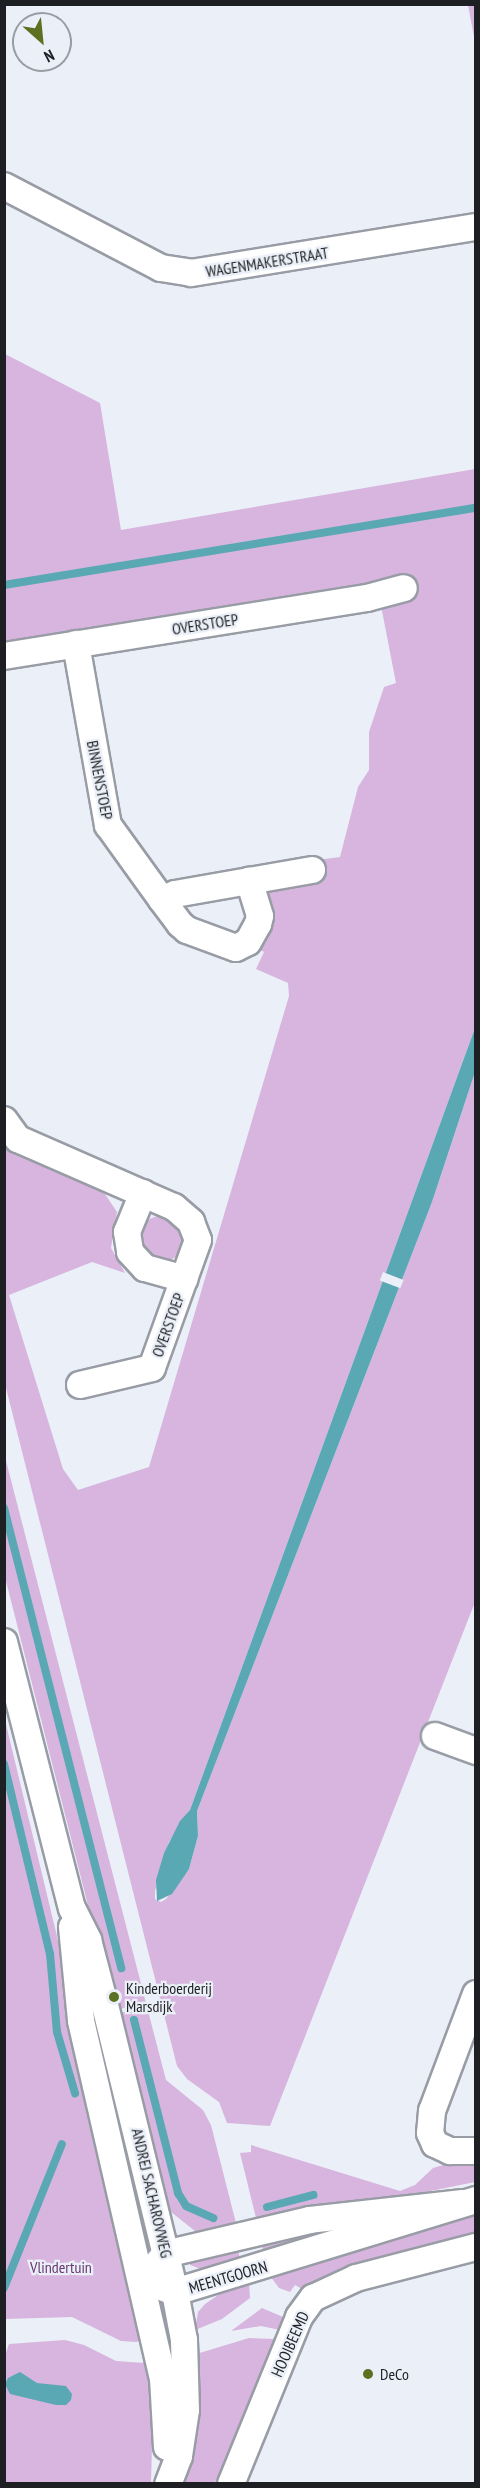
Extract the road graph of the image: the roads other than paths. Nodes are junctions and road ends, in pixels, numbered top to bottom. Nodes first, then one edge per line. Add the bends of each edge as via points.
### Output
1 (4, 186) edge
2 (476, 227) edge
3 (404, 588) dead end
4 (76, 644) junction
5 (4, 656) edge
6 (312, 870) dead end
7 (249, 881) junction
8 (162, 900) junction
9 (4, 1120) edge
10 (143, 1192) junction
11 (185, 1280) junction
12 (80, 1385) dead end
13 (4, 1642) edge
14 (435, 1736) dead end
15 (476, 1751) edge
16 (72, 1908) junction
17 (476, 1994) edge
18 (476, 2151) edge
19 (469, 2201) edge
20 (476, 2247) edge
21 (166, 2253) junction
22 (143, 2280) junction
23 (175, 2292) junction
24 (166, 2484) edge
25 (231, 2484) edge

1 - 2 street, WAGENMAKERSTRAAT via 161,267 191,273
3 - 4 street, OVERSTOEP via 367,598
4 - 5 street, OVERSTOEP
4 - 8 street, BINNENSTOEP via 104,814
6 - 7 street
7 - 8 street via 175,894
7 - 8 street, BINNENSTOEP via 260,916 248,942 236,948 187,930
9 - 10 street, OVERSTOEP via 18,1139
10 - 11 street, OVERSTOEP via 184,1213 195,1229 198,1240
10 - 11 street, OVERSTOEP via 127,1232 130,1252 145,1269
11 - 12 street, OVERSTOEP via 152,1368
13 - 16 street, ANDREJ SACHAROVWEG
14 - 15 street
16 - 21 street, ANDREJ SACHAROVWEG via 88,1940
16 - 22 street, ANDREJ SACHAROVWEG via 81,2021
17 - 18 street via 432,2111 430,2133 435,2144 450,2151
19 - 21 street, MEENTGOORN via 310,2220
19 - 23 street, MEENTGOORN
20 - 25 street, HOOIBEEMD via 356,2278 313,2298 299,2317
21 - 22 street
21 - 23 street, ANDREJ SACHAROVWEG
22 - 23 street, MEENTGOORN
22 - 24 street, ANDREJ SACHAROVWEG via 166,2400
23 - 24 street, ANDREJ SACHAROVWEG via 184,2340 186,2410 179,2456

